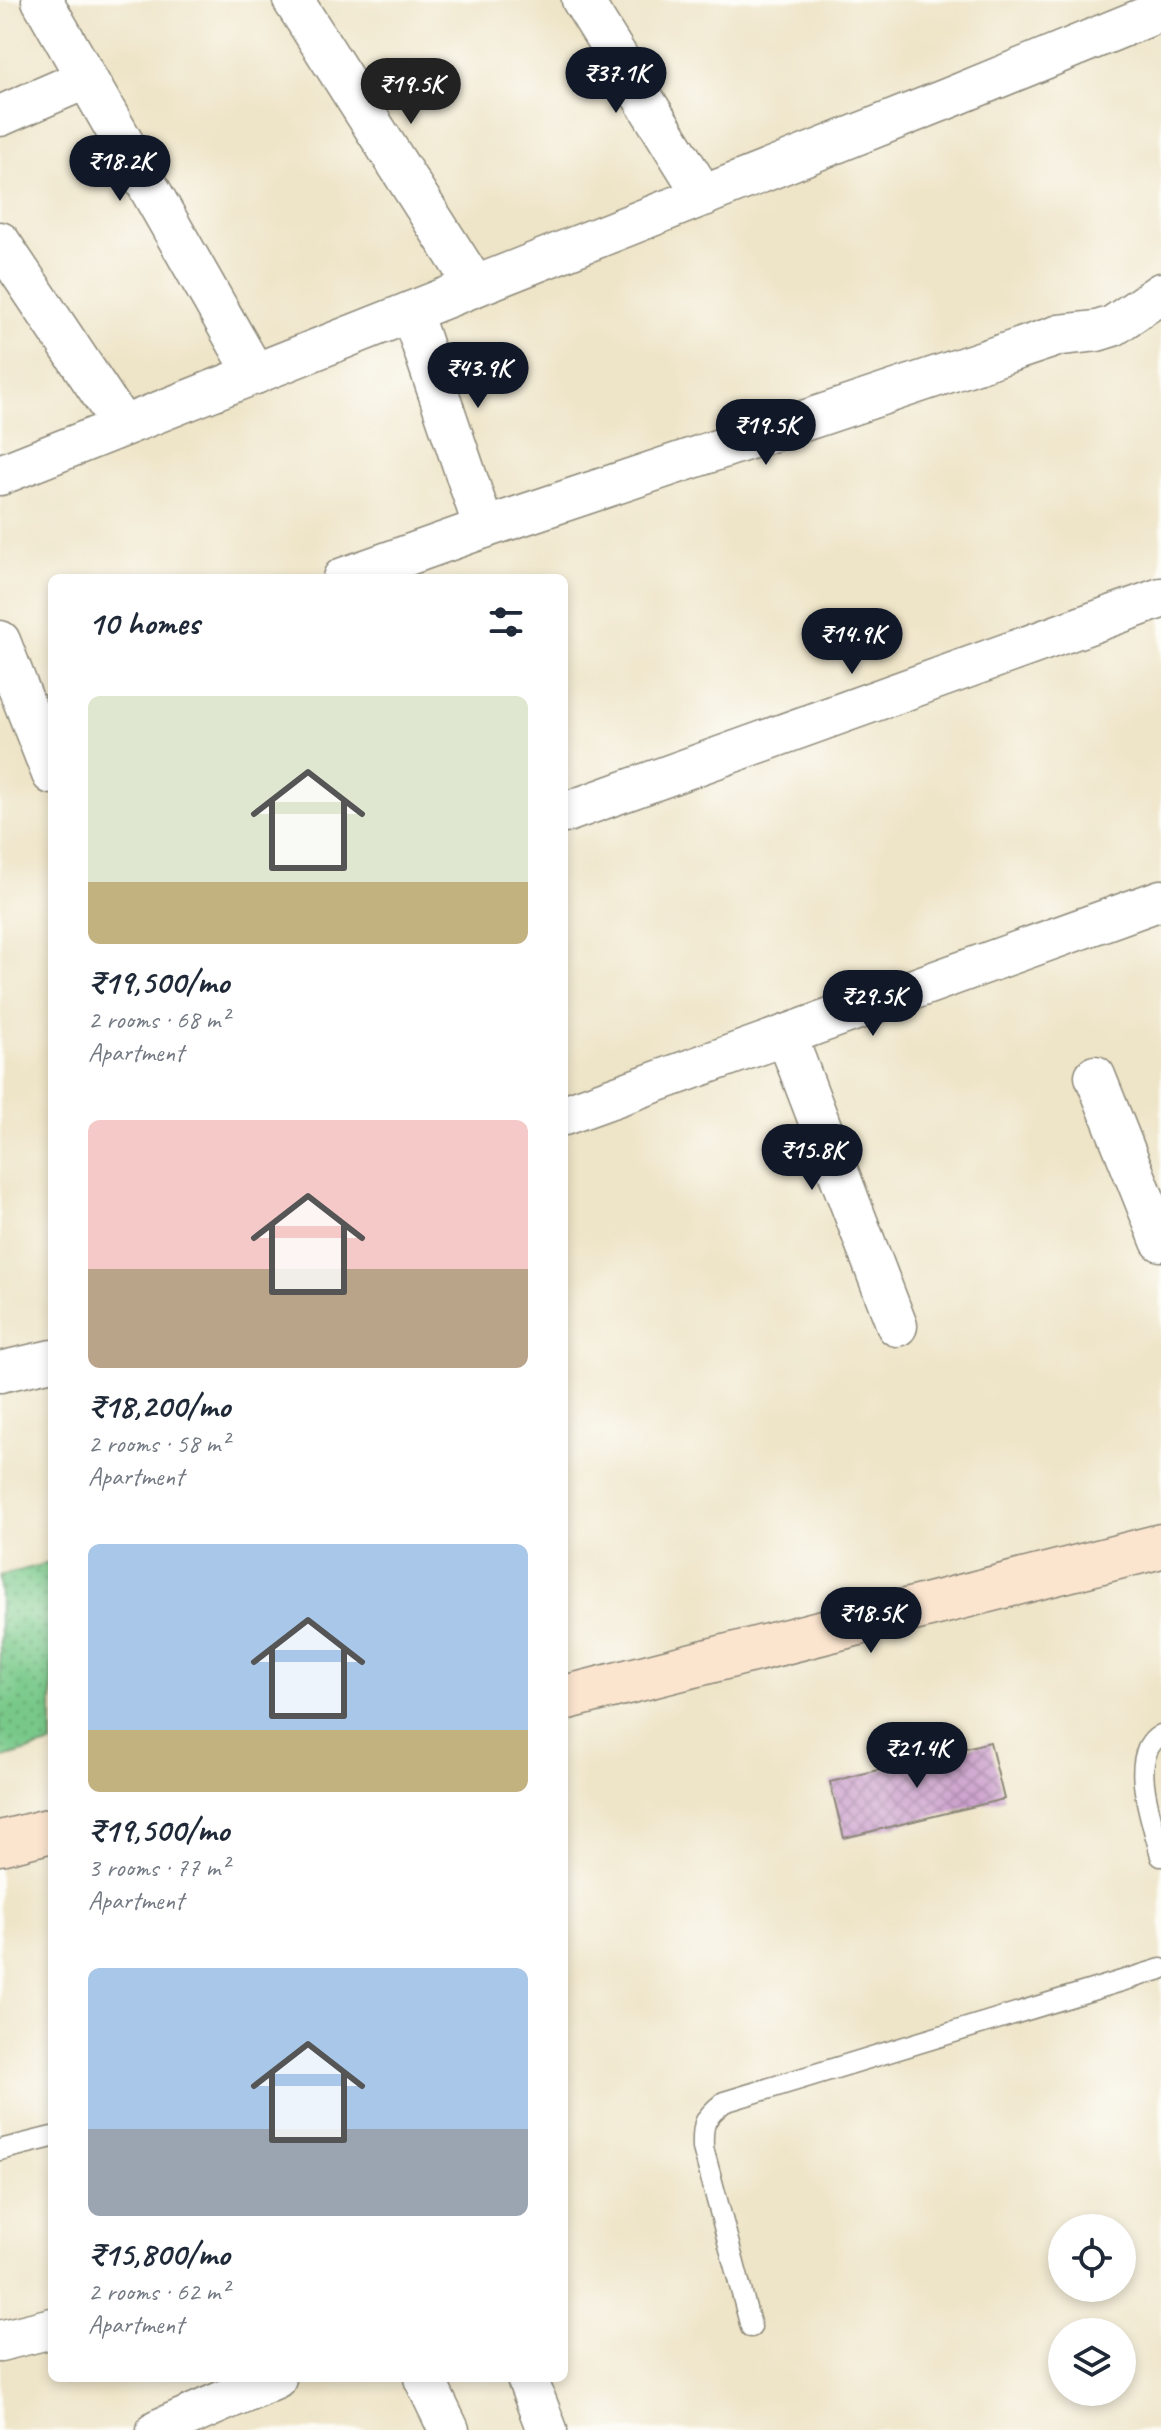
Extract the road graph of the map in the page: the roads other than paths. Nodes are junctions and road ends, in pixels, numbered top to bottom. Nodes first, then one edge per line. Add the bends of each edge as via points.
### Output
1 (42, 0) edge
2 (293, 0) edge
3 (582, 0) edge
4 (1161, 11) edge
5 (85, 79) junction
6 (0, 116) edge
7 (704, 196) junction
8 (0, 242) edge
9 (475, 286) junction
10 (1161, 293) edge
11 (411, 312) junction
12 (255, 374) junction
13 (122, 425) junction
14 (0, 475) edge
15 (484, 528) junction
16 (354, 574) edge
17 (1161, 598) edge
18 (17, 674) edge
19 (48, 763) edge
20 (568, 812) edge
21 (1161, 900) edge
22 (786, 1035) junction
23 (1095, 1076) dead end
24 (568, 1114) edge
25 (1161, 1241) edge
26 (897, 1326) dead end
27 (48, 1361) edge
28 (0, 1372) edge
29 (1161, 1546) edge
30 (568, 1697) edge
31 (1161, 1735) edge
32 (48, 1831) edge
33 (0, 1843) edge
34 (1161, 1856) edge
35 (1161, 1969) edge
36 (48, 2138) edge
37 (0, 2150) edge
38 (751, 2327) dead end
39 (48, 2329) edge
40 (0, 2341) edge
41 (267, 2382) edge
42 (426, 2382) edge
43 (529, 2382) edge
44 (158, 2430) edge
45 (449, 2430) edge
46 (547, 2430) edge

1 - 5 street
2 - 9 street
3 - 7 street
4 - 7 street
5 - 6 street
5 - 12 street
7 - 9 street
8 - 13 street
9 - 11 street
10 - 15 street via 1113,326 1060,335
11 - 12 street
11 - 15 street
12 - 13 street
13 - 14 street
15 - 16 street
17 - 20 street
18 - 19 street
21 - 22 street
22 - 24 street
22 - 26 street
23 - 25 street
27 - 28 street
29 - 30 main road
31 - 34 lane via 1144,1753 1142,1775
32 - 33 main road
35 - 38 lane via 724,2102 708,2115 703,2148
36 - 37 lane
39 - 40 street
41 - 44 street
42 - 45 street
43 - 46 street

